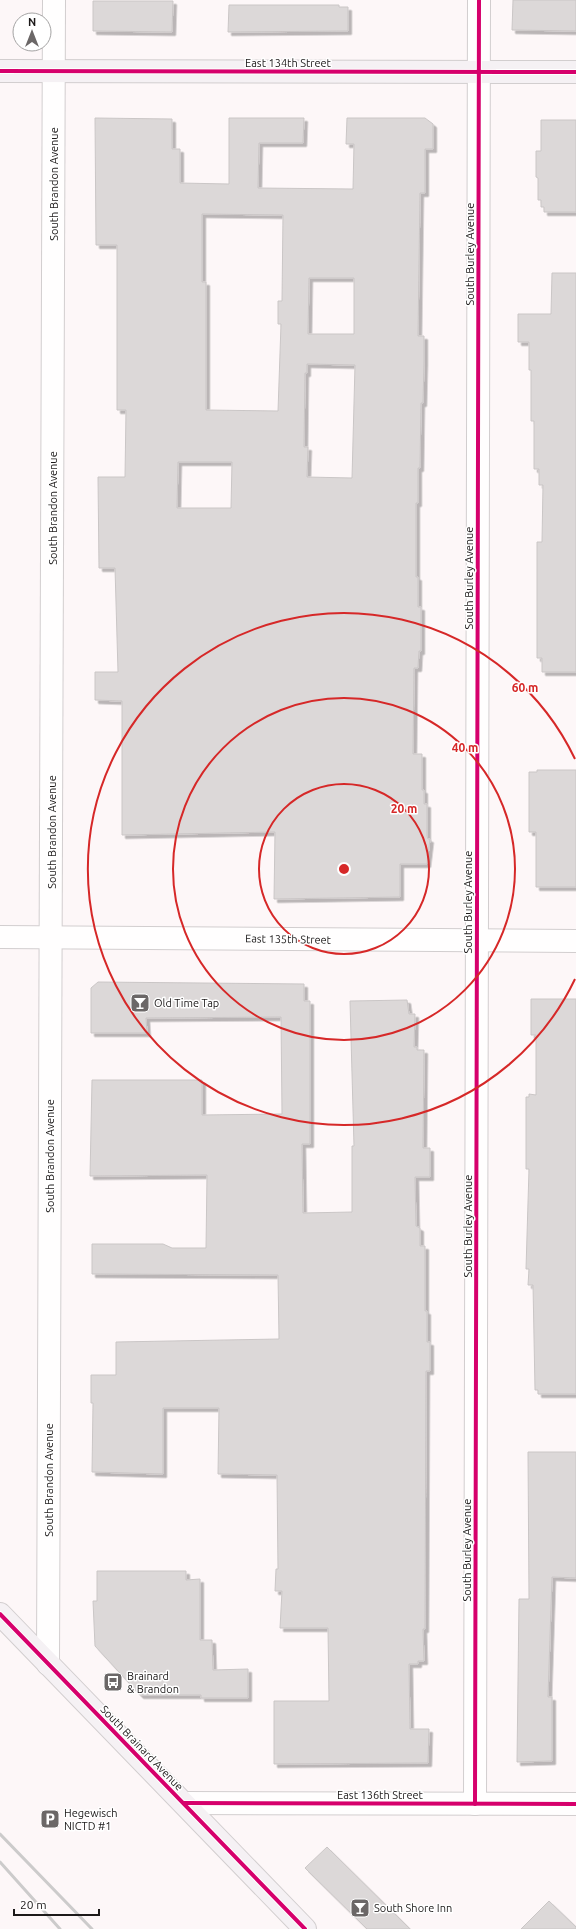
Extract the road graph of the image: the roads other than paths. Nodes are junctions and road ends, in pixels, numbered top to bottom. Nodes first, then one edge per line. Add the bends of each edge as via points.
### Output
1 (54, 0) edge
2 (479, 0) edge
3 (0, 71) edge
4 (54, 71) junction
5 (479, 72) junction
6 (576, 72) edge
7 (0, 937) edge
8 (52, 937) junction
9 (477, 941) junction
10 (576, 941) edge
11 (0, 1614) edge
12 (48, 1664) junction
13 (184, 1803) junction
14 (475, 1804) junction
15 (576, 1804) edge
16 (305, 1929) edge

1 - 4 street, South Brandon Avenue
2 - 5 street, South Burley Avenue
3 - 4 street, East 134th Street
4 - 5 street, East 134th Street
4 - 8 street, South Brandon Avenue
5 - 6 street, East 134th Street
5 - 9 street, South Burley Avenue
7 - 8 street, East 135th Street
8 - 9 street, East 135th Street
8 - 12 street, South Brandon Avenue
9 - 10 street, East 135th Street
9 - 14 street, South Burley Avenue
11 - 12 street, South Brainard Avenue
12 - 13 street, South Brainard Avenue
13 - 14 street, East 136th Street
13 - 16 street, South Brainard Avenue
14 - 15 street, East 136th Street

